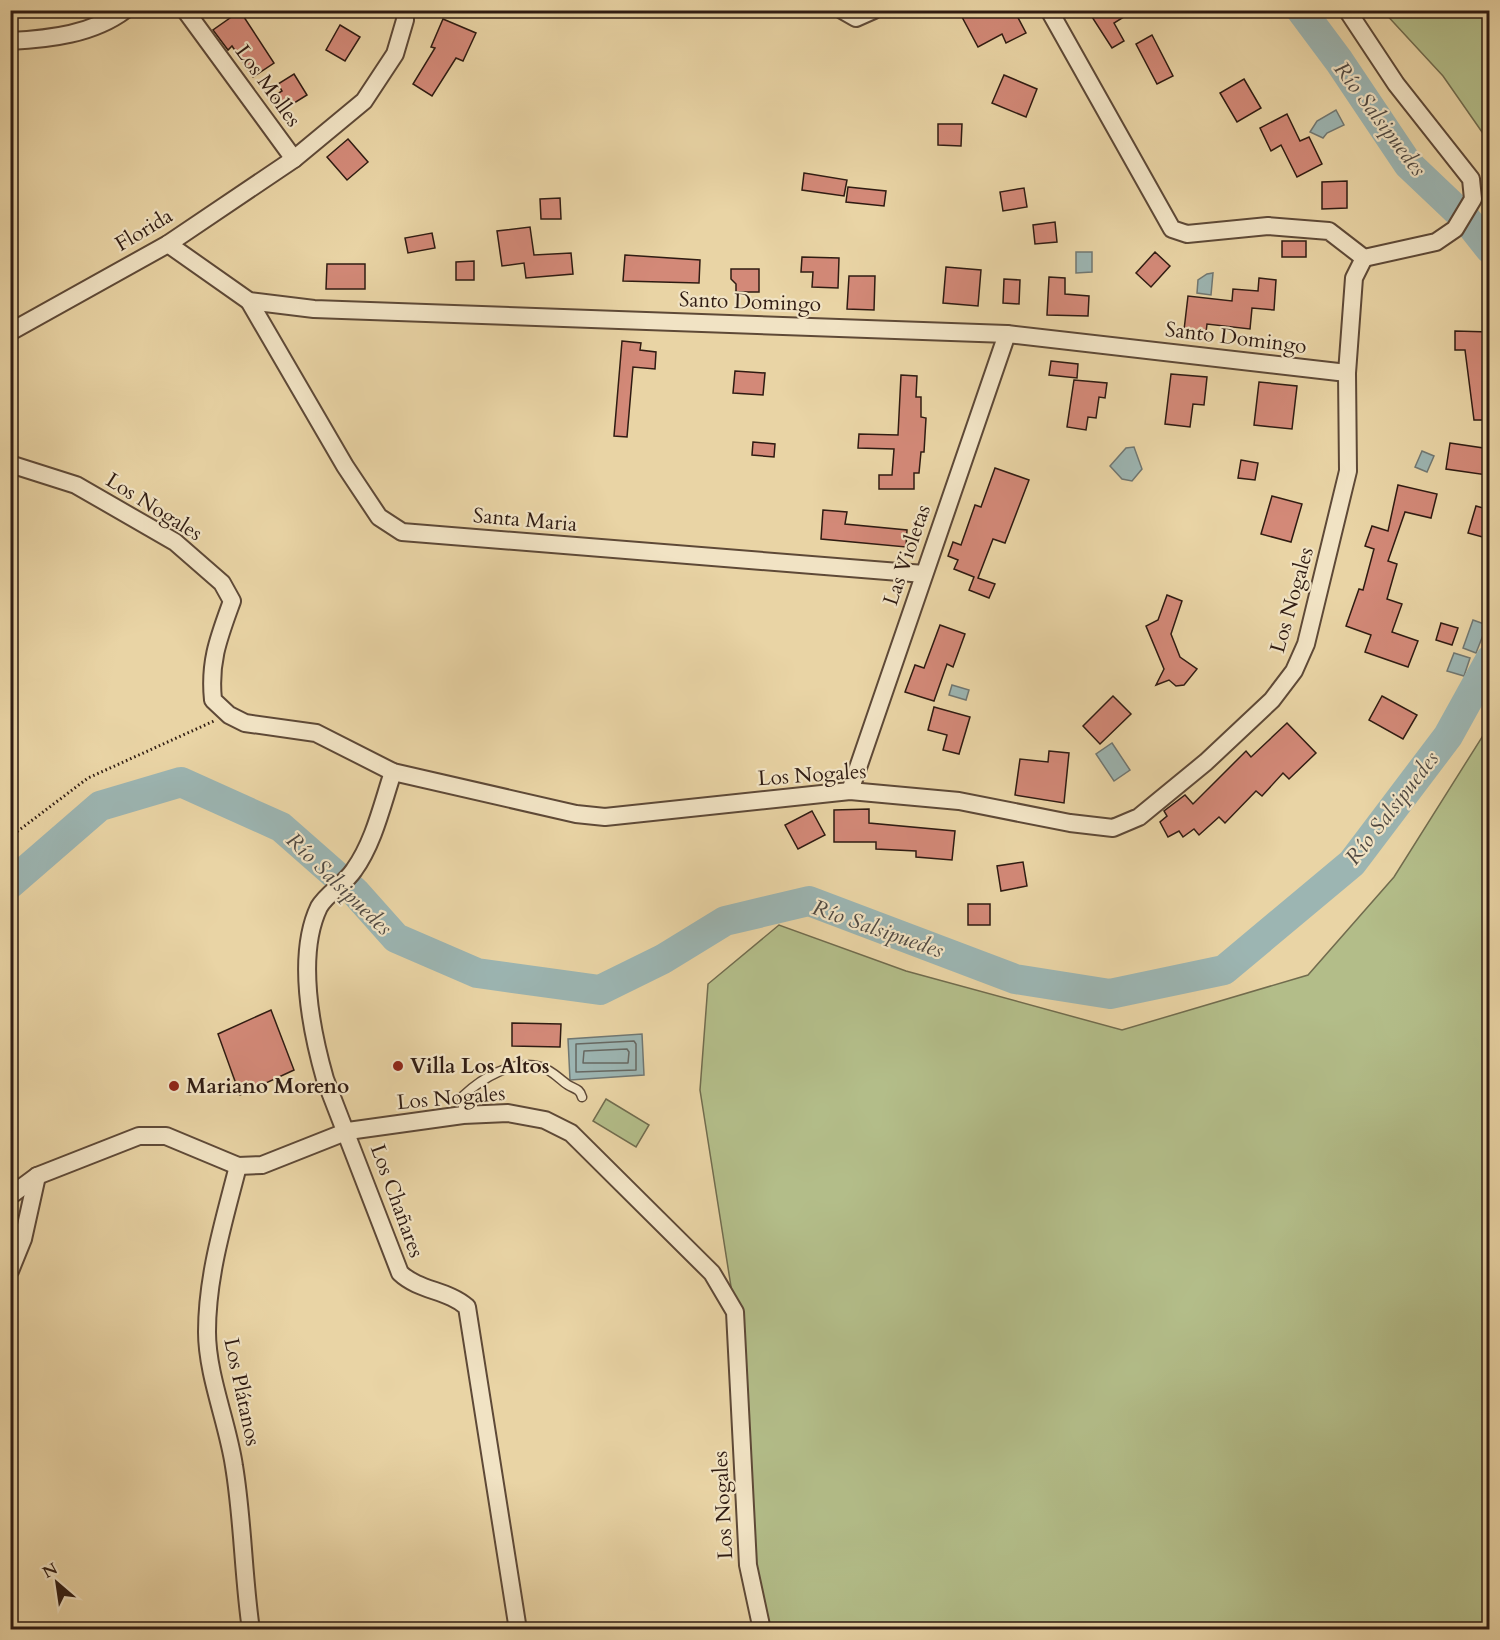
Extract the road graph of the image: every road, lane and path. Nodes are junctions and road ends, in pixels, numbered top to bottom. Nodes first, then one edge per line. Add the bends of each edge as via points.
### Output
1 (125, 10) edge
2 (185, 10) edge
3 (405, 10) edge
4 (842, 10) edge
5 (874, 10) edge
6 (1049, 10) edge
7 (1347, 10) edge
8 (10, 40) edge
9 (294, 159) junction
10 (168, 244) junction
11 (1364, 258) junction
12 (249, 301) junction
13 (10, 332) edge
14 (1007, 334) junction
15 (1347, 373) junction
16 (10, 464) edge
17 (924, 574) junction
18 (229, 715) junction
19 (393, 772) junction
20 (850, 791) junction
21 (10, 837) edge
22 (582, 1097) dead end
23 (463, 1115) junction
24 (348, 1131) junction
25 (238, 1166) junction
26 (37, 1176) junction
27 (10, 1196) edge
28 (10, 1271) edge
29 (251, 1629) edge
30 (518, 1629) edge
31 (762, 1629) edge

1 - 8 street via 85,31
2 - 9 street, Los Molles
3 - 9 street, Florida via 395,54 364,100
4 - 5 street via 856,18
6 - 11 street via 1172,229 1187,234 1269,226 1329,231
7 - 11 street via 1396,84 1470,179 1473,199 1455,229 1436,242
9 - 10 street, Florida
10 - 12 street, Santo Domingo
10 - 13 street, Florida
11 - 15 street, Los Nogales via 1354,278
12 - 14 street, Santo Domingo via 314,309
12 - 17 street, Santa Maria via 345,466 380,517 402,532
14 - 15 street, Santo Domingo
14 - 17 street, Las Violetas
15 - 20 street, Los Nogales via 1348,471 1306,644 1294,672 1272,700 1206,762 1139,817 1113,828 959,801
16 - 18 street, Los Nogales via 76,485 175,542 222,583 232,601 214,648 210,675 213,700
17 - 20 street, Las Violetas
18 - 19 street, Los Nogales via 245,723 316,734
18 - 21 path via 88,778
19 - 20 street, Los Nogales via 576,814 605,817
19 - 24 street, Los Chañares via 370,839 353,871 320,905 310,931 306,967 318,1053
22 - 23 lane via 581,1092 558,1075 541,1067 523,1066 477,1084 463,1096
23 - 24 street, Los Nogales
23 - 31 street, Los Nogales via 508,1113 545,1120 571,1133 712,1273 735,1312 748,1565
24 - 25 street, Los Nogales via 262,1164
24 - 30 street, Los Chañares via 400,1273 408,1281 458,1299 467,1307
25 - 26 street via 166,1136 140,1136
25 - 29 street, Los Plátanos via 211,1273 207,1334 234,1463
26 - 27 street
26 - 28 street via 23,1239

